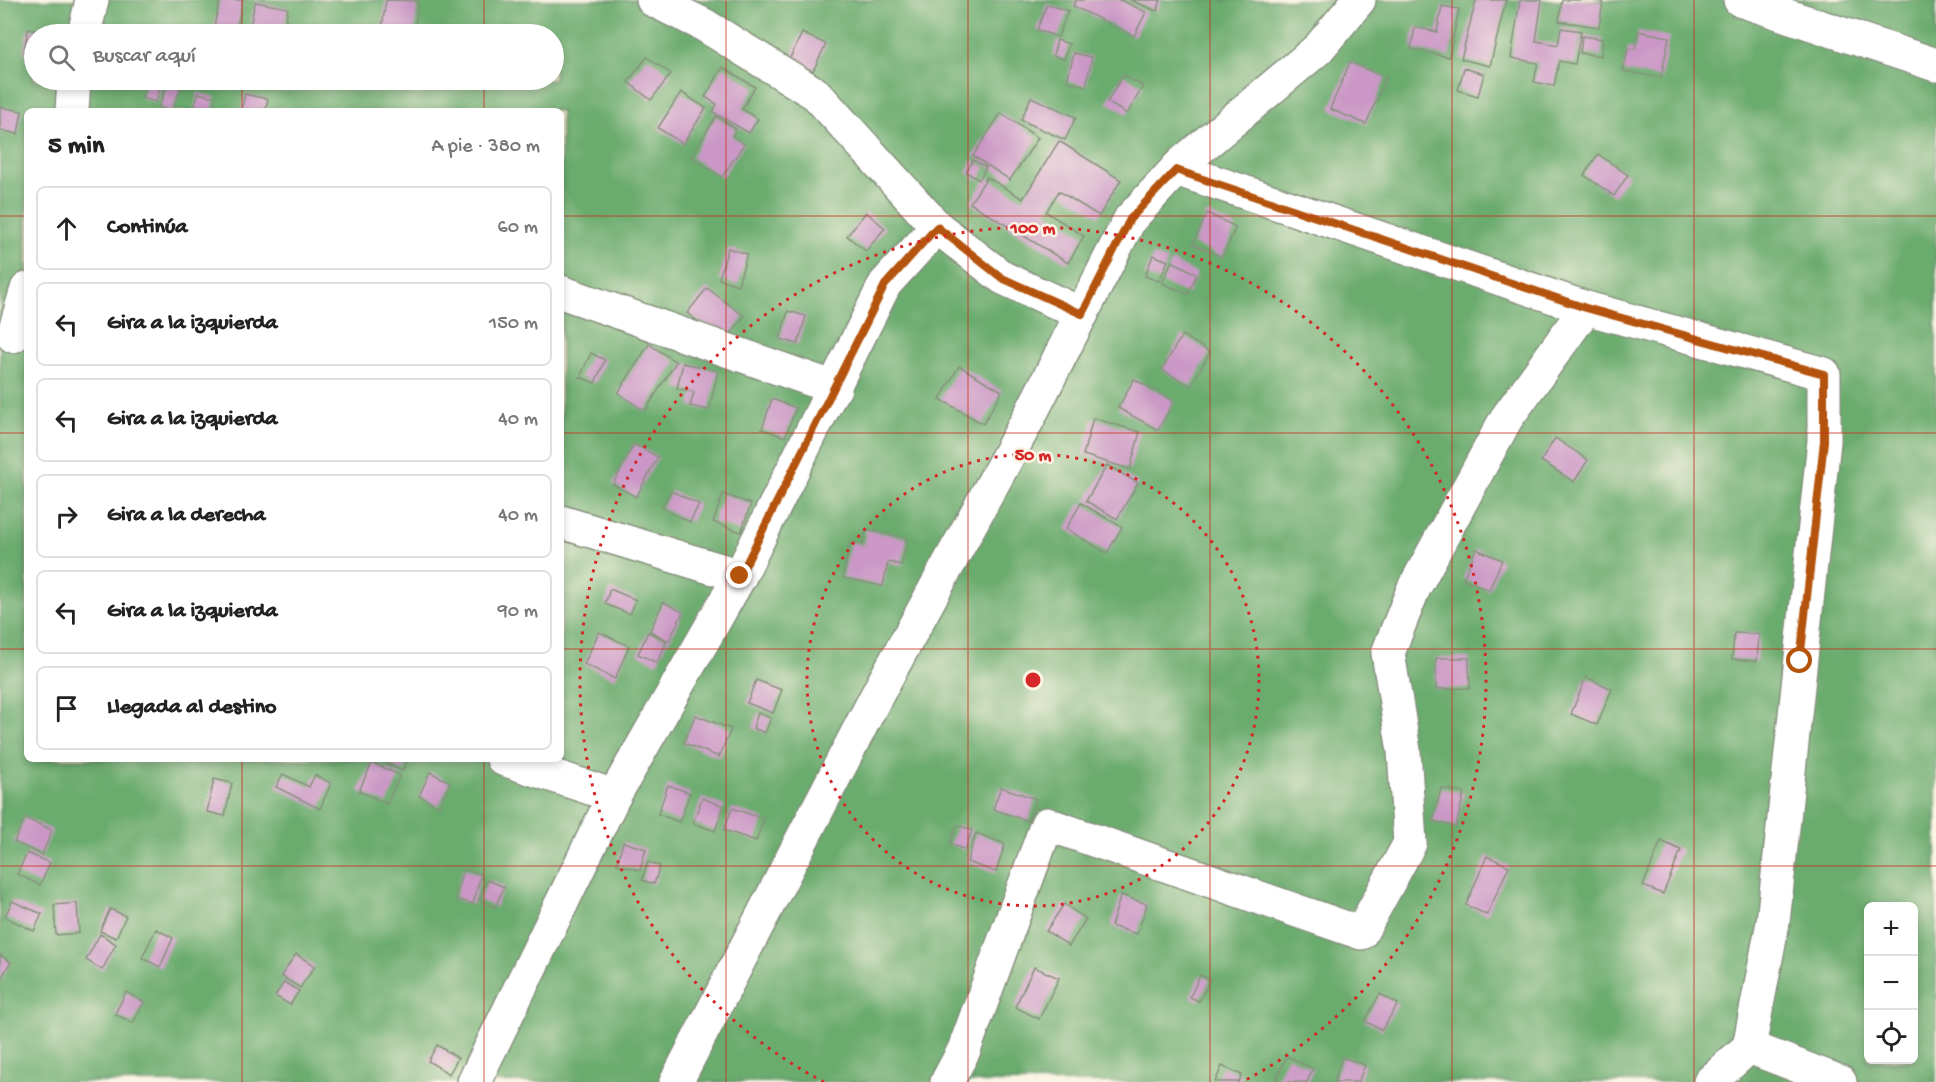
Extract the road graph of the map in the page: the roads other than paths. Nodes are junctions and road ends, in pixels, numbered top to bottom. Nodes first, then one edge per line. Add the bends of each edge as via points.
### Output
1 (92, 0) edge
2 (653, 0) edge
3 (1359, 0) edge
4 (1740, 0) edge
5 (86, 24) edge
6 (1936, 64) edge
7 (73, 90) edge
8 (72, 108) edge
9 (1176, 170) junction
10 (937, 227) junction
11 (564, 293) edge
12 (24, 299) edge
13 (1586, 308) junction
14 (1082, 314) junction
15 (13, 337) edge
16 (835, 388) junction
17 (564, 523) edge
18 (740, 576) junction
19 (512, 762) edge
20 (614, 796) junction
21 (1749, 1047) junction
22 (474, 1082) edge
23 (676, 1082) edge
24 (947, 1082) edge
25 (1710, 1082) edge
26 (1840, 1082) edge

1 - 5 street
2 - 10 street via 704,25 816,94
3 - 9 street via 1318,49
4 - 6 street
7 - 8 street
9 - 13 street
9 - 14 street via 1130,219
10 - 14 street via 1002,278
10 - 16 street via 885,285
11 - 16 street
12 - 15 street
13 - 21 street via 1824,374 1824,441 1773,922
13 - 24 street via 1506,419 1413,590 1388,653 1404,751 1410,843 1361,933 1047,824 964,1050
14 - 23 street via 879,691
16 - 18 street
17 - 18 street
18 - 20 street
19 - 20 street
20 - 22 street
21 - 25 street
21 - 26 street

